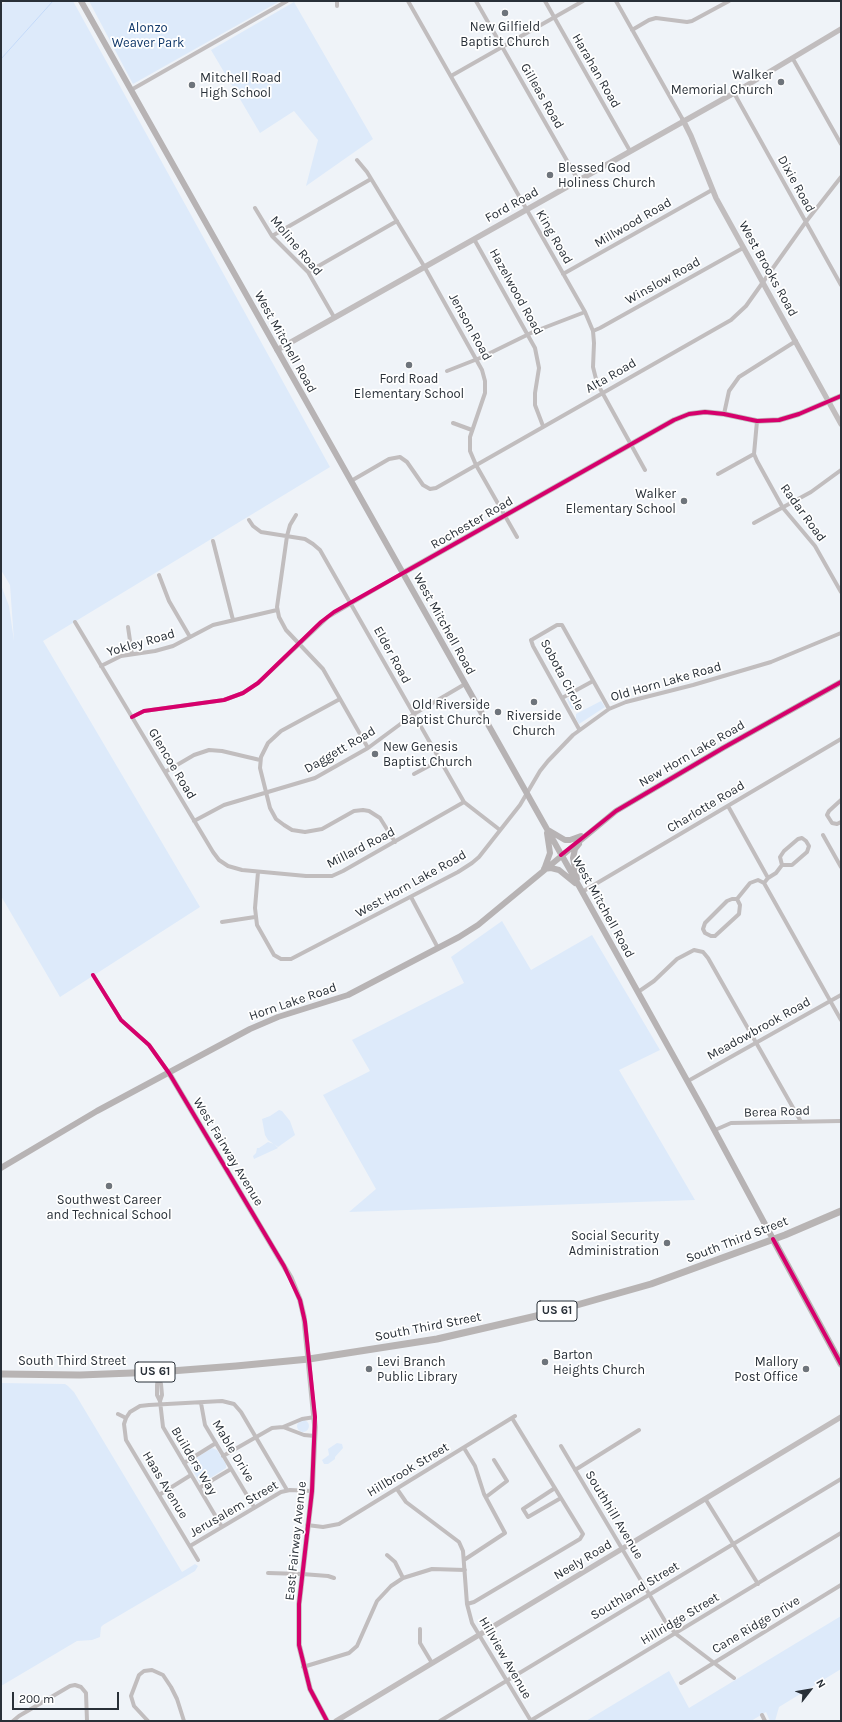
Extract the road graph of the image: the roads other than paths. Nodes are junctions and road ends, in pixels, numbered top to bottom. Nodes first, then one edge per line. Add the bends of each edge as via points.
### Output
1 (81, 1) edge
2 (287, 1) edge
3 (408, 1) edge
4 (476, 1) edge
5 (545, 1) edge
6 (583, 1) edge
7 (616, 1) edge
8 (729, 1) edge
9 (554, 17) junction
10 (841, 29) edge
11 (632, 30) junction
12 (502, 47) junction
13 (793, 59) junction
14 (451, 76) junction
15 (131, 90) junction
16 (734, 93) junction
17 (683, 120) junction
18 (841, 144) edge
19 (630, 151) junction
20 (357, 160) dead end
21 (841, 177) edge
22 (371, 179) junction
23 (578, 180) junction
24 (712, 190) junction
25 (255, 208) dead end
26 (526, 209) junction
27 (396, 221) junction
28 (805, 223) junction
29 (272, 236) junction
30 (474, 239) junction
31 (743, 248) junction
32 (424, 266) junction
33 (308, 272) junction
34 (563, 274) junction
35 (764, 283) junction
36 (841, 285) edge
37 (585, 312) junction
38 (334, 317) junction
39 (593, 331) junction
40 (528, 334) junction
41 (796, 342) junction
42 (277, 350) junction
43 (477, 359) junction
44 (446, 371) dead end
45 (602, 393) junction
46 (841, 396) edge
47 (829, 402) junction
48 (724, 414) junction
49 (757, 421) junction
50 (453, 423) dead end
51 (841, 424) edge
52 (543, 426) junction
53 (472, 430) junction
54 (631, 444) junction
55 (754, 454) junction
56 (476, 465) junction
57 (645, 470) dead end
58 (841, 470) edge
59 (718, 474) dead end
60 (351, 481) junction
61 (783, 508) junction
62 (296, 515) dead end
63 (505, 516) junction
64 (249, 520) dead end
65 (754, 523) dead end
66 (287, 536) junction
67 (517, 537) dead end
68 (213, 541) dead end
69 (403, 573) junction
70 (159, 575) dead end
71 (841, 592) edge
72 (351, 603) junction
73 (277, 610) junction
74 (233, 620) junction
75 (75, 622) dead end
76 (128, 627) dead end
77 (841, 633) edge
78 (190, 637) junction
79 (299, 643) junction
80 (132, 654) junction
81 (101, 666) junction
82 (593, 681) junction
83 (841, 682) edge
84 (465, 684) junction
85 (562, 698) junction
86 (340, 699) junction
87 (609, 709) junction
88 (414, 714) junction
89 (132, 717) junction
90 (579, 729) junction
91 (841, 739) edge
92 (368, 748) junction
93 (260, 760) junction
94 (440, 760) junction
95 (165, 772) junction
96 (414, 774) dead end
97 (265, 793) junction
98 (527, 794) junction
99 (841, 800) edge
100 (464, 802) junction
101 (728, 806) junction
102 (194, 821) junction
103 (841, 822) edge
104 (546, 828) junction
105 (500, 830) junction
106 (588, 833) junction
107 (823, 835) dead end
108 (394, 842) junction
109 (561, 855) junction
110 (782, 865) junction
111 (841, 867) edge
112 (543, 869) junction
113 (258, 872) junction
114 (768, 878) junction
115 (764, 882) junction
116 (580, 889) junction
117 (411, 897) junction
118 (737, 899) junction
119 (255, 916) junction
120 (222, 922) dead end
121 (438, 948) junction
122 (94, 975) dead end
123 (638, 992) junction
124 (841, 995) edge
125 (830, 1001) junction
126 (841, 1020) edge
127 (756, 1042) junction
128 (169, 1073) junction
129 (688, 1081) junction
130 (800, 1120) junction
131 (841, 1121) edge
132 (715, 1130) junction
133 (1, 1168) edge
134 (841, 1211) edge
135 (774, 1239) junction
136 (309, 1359) junction
137 (841, 1364) edge
138 (1, 1374) edge
139 (158, 1375) junction
140 (201, 1402) junction
141 (160, 1403) junction
142 (118, 1414) dead end
143 (315, 1417) junction
144 (841, 1417) edge
145 (126, 1418) junction
146 (295, 1422) junction
147 (283, 1427) junction
148 (640, 1430) dead end
149 (296, 1431) junction
150 (256, 1436) junction
151 (315, 1436) junction
152 (216, 1443) junction
153 (561, 1446) dead end
154 (464, 1448) junction
155 (224, 1456) junction
156 (494, 1460) dead end
157 (184, 1462) junction
158 (231, 1469) junction
159 (575, 1470) junction
160 (191, 1475) junction
161 (841, 1479) edge
162 (199, 1488) junction
163 (555, 1488) junction
164 (397, 1489) junction
165 (287, 1490) junction
166 (312, 1491) junction
167 (159, 1495) junction
168 (486, 1497) junction
169 (561, 1498) junction
170 (706, 1500) junction
171 (254, 1507) junction
172 (307, 1525) junction
173 (222, 1527) junction
174 (841, 1533) edge
175 (733, 1545) junction
176 (190, 1546) junction
177 (622, 1549) junction
178 (387, 1555) dead end
179 (198, 1560) dead end
180 (464, 1560) junction
181 (465, 1570) junction
182 (268, 1573) dead end
183 (302, 1574) junction
184 (334, 1578) dead end
185 (403, 1578) junction
186 (758, 1584) junction
187 (841, 1585) edge
188 (649, 1594) junction
189 (467, 1604) junction
190 (420, 1629) dead end
191 (676, 1634) junction
192 (480, 1635) junction
193 (432, 1663) junction
194 (713, 1663) junction
195 (304, 1667) junction
196 (734, 1678) dead end
197 (506, 1681) junction
198 (680, 1683) dead end
199 (762, 1715) dead end
200 (14, 1721) edge
201 (87, 1721) edge
202 (148, 1721) edge
203 (184, 1721) edge
204 (327, 1721) edge
205 (336, 1721) edge
206 (440, 1721) edge
207 (531, 1721) edge
208 (765, 1721) edge

1 - 15 main road, West Mitchell Road
2 - 15 street
3 - 14 street, King Road
4 - 12 street, Gilleas Road
5 - 9 street, Harahan Road
6 - 9 street
7 - 11 street
8 - 11 street via 692,21 656,18
9 - 12 street
9 - 19 street, Harahan Road
10 - 13 street, Ford Road
11 - 17 street
12 - 14 street
12 - 23 street, Gilleas Road
13 - 16 street, Ford Road
13 - 18 street
14 - 26 street, King Road
15 - 42 main road, West Mitchell Road
16 - 17 street, Ford Road
16 - 28 street, Dixie Road
17 - 19 street, Ford Road
17 - 24 street, West Brooks Road via 696,146
19 - 23 street, Ford Road
20 - 22 street, Jenson Road
21 - 28 street, Alta Road
22 - 27 street, Jenson Road
22 - 29 street
23 - 26 street, Ford Road
24 - 31 street, West Brooks Road
24 - 34 street, Millwood Road
25 - 29 street, Moline Road
26 - 30 street, Ford Road
26 - 34 street, King Road
27 - 32 street, Jenson Road
27 - 33 street
28 - 35 street, Alta Road
28 - 36 street, Dixie Road
29 - 33 street, Moline Road
30 - 32 street, Ford Road
30 - 40 street, Hazelwood Road
31 - 35 street, West Brooks Road
31 - 39 street, Winslow Road
32 - 38 street, Ford Road
32 - 43 street, Jenson Road
33 - 38 street, Moline Road
34 - 37 street, King Road
35 - 41 street, West Brooks Road
35 - 45 street, Alta Road via 731,320
37 - 39 street, King Road
37 - 40 street
38 - 42 street, Ford Road
39 - 45 street, King Road via 593,371
40 - 43 street
40 - 52 street, Hazelwood Road via 536,348 539,368 535,405
41 - 47 street, West Brooks Road
41 - 48 street via 739,377 729,391
42 - 60 main road, West Mitchell Road
43 - 44 street
43 - 53 street, Jenson Road via 486,388
45 - 52 street, Alta Road
45 - 54 street, King Road
46 - 47 street, Rochester Road
47 - 49 street, Rochester Road via 786,418
47 - 51 street, West Brooks Road
48 - 49 street, Rochester Road
48 - 54 street, Rochester Road via 703,412 683,416
49 - 55 street
50 - 53 street
52 - 56 street, Alta Road
53 - 56 street, Jenson Road via 470,448
54 - 57 street, King Road
54 - 63 street, Rochester Road
55 - 59 street
55 - 61 street, Radar Road
56 - 60 street, Alta Road via 430,489 423,485 407,462 400,458 389,459
56 - 63 street, Jenson Road
58 - 61 street
60 - 69 main road, West Mitchell Road
61 - 65 street
61 - 71 street, Radar Road via 815,546
62 - 66 street
63 - 67 street, Jenson Road
63 - 69 street, Rochester Road
64 - 66 street, Elder Road via 261,532
66 - 72 street, Elder Road via 305,539 318,548
66 - 73 street
68 - 74 street
69 - 72 street, Rochester Road
69 - 84 main road, West Mitchell Road
70 - 78 street via 168,601
72 - 79 street, Rochester Road via 328,617
72 - 88 street, Elder Road
73 - 74 street, Yokley Road
73 - 79 street via 284,628
74 - 78 street, Yokley Road via 209,627
75 - 81 street, Glencoe Road
76 - 80 street
77 - 87 street, Old Horn Lake Road via 771,662
78 - 80 street, Yokley Road via 166,648
79 - 86 street via 320,666
79 - 89 street, Rochester Road via 258,683 239,695 144,711
80 - 81 street, Yokley Road via 115,658
81 - 89 street, Glencoe Road
82 - 85 street
82 - 85 street, Sobota Circle via 562,625 558,625 531,640
82 - 87 street, Sobota Circle
83 - 106 main road, New Horn Lake Road via 640,796
84 - 88 street, Daggett Road
84 - 98 main road, West Mitchell Road
85 - 90 street, Sobota Circle
86 - 92 street
86 - 93 street via 277,734 268,743
87 - 90 street, Old Horn Lake Road
88 - 92 street, Daggett Road
88 - 94 street, Elder Road
89 - 95 street, Glencoe Road
90 - 98 street, Old Horn Lake Road via 540,771
91 - 101 street, Charlotte Road
92 - 97 street, Daggett Road via 311,780
93 - 95 street via 209,750 194,755
93 - 97 street via 260,775
94 - 96 street
94 - 100 street, Elder Road
95 - 102 street, Glencoe Road
97 - 102 street, Daggett Road via 224,805
97 - 108 street via 274,816 292,830 316,831 354,811 366,810 380,818
98 - 104 main road, West Mitchell Road
98 - 105 street, West Horn Lake Road
99 - 103 street via 827,815 832,824
100 - 105 street, Elder Road
100 - 108 street, Millard Road
101 - 114 street
101 - 116 street, Charlotte Road
102 - 113 street, Glencoe Road via 222,863 237,870
104 - 106 main road via 568,841
104 - 109 main road, West Mitchell Road
104 - 112 main road via 550,855
105 - 117 street, West Horn Lake Road via 472,863
106 - 109 main road, New Horn Lake Road
106 - 116 main road via 575,849 573,858
107 - 111 street
108 - 113 street, Millard Road via 343,871 329,876
109 - 112 main road, Horn Lake Road
109 - 116 main road, West Mitchell Road
110 - 110 street via 792,865 807,852 809,846 806,841 798,839 784,851 780,857
110 - 114 street
112 - 116 main road via 561,871
112 - 121 main road, Horn Lake Road via 478,925
113 - 119 street
114 - 115 street
115 - 118 street via 758,880 750,883
115 - 125 street
116 - 123 main road, West Mitchell Road
117 - 119 street, West Horn Lake Road via 288,960 274,954
117 - 121 street
118 - 118 street via 729,900 704,923 705,933 715,936 739,914 740,905
119 - 120 street
121 - 128 main road, Horn Lake Road via 348,995 258,1024
122 - 128 street, West Fairway Avenue via 120,1020 150,1045
123 - 127 street via 656,980 674,961 694,950 701,951 708,958
123 - 129 main road, West Mitchell Road
124 - 125 street, Meadowbrook Road
125 - 126 street
125 - 127 street, Meadowbrook Road
127 - 129 street, Meadowbrook Road
127 - 130 street
128 - 133 main road, Horn Lake Road
128 - 136 street, West Fairway Avenue via 291,1278 304,1317
129 - 132 main road, West Mitchell Road
130 - 131 street, Berea Road
130 - 132 street, Berea Road via 732,1123
132 - 135 main road, West Mitchell Road
134 - 135 highway, South Third Street / US 61
135 - 136 highway, South Third Street / US 61 via 651,1284 540,1315 437,1339
135 - 137 main road
136 - 139 highway, South Third Street / US 61
136 - 143 street, East Fairway Avenue
138 - 139 highway, South Third Street / US 61
139 - 141 street, Builders Way via 162,1395
140 - 141 street
140 - 150 street via 222,1401 234,1404
140 - 152 street, Mable Drive via 204,1423
141 - 145 street via 140,1406
141 - 157 street, Builders Way via 162,1427
142 - 145 street
143 - 146 street
143 - 151 street, East Fairway Avenue
144 - 170 street, Neely Road
145 - 167 street, Haas Avenue via 126,1440
146 - 147 street
146 - 149 street
147 - 149 street
147 - 150 street via 270,1428
148 - 159 street
149 - 151 street
150 - 155 street
150 - 165 street
151 - 166 street, East Fairway Avenue
152 - 155 street, Mable Drive
152 - 157 street
153 - 159 street, Southhill Avenue
154 - 163 street, Hillbrook Street via 514,1417
154 - 164 street, Hillbrook Street
154 - 168 street via 476,1466
155 - 158 street, Mable Drive
156 - 168 street via 507,1481
157 - 160 street, Builders Way
158 - 162 street
158 - 171 street, Mable Drive
159 - 177 street, Southhill Avenue
160 - 162 street, Builders Way
160 - 167 street
161 - 175 street, Southland Street
162 - 173 street, Builders Way
163 - 169 street
163 - 169 street via 523,1508 528,1517
164 - 172 street, Hillbrook Street via 338,1524 319,1527
164 - 180 street, Hillview Avenue via 406,1502 459,1542 464,1551
165 - 166 street, Jerusalem Street
165 - 171 street, Jerusalem Street
166 - 172 street, East Fairway Avenue
167 - 176 street, Haas Avenue
168 - 180 street via 505,1533
169 - 189 street via 582,1532 582,1538
170 - 175 street
170 - 177 street, Neely Road
171 - 173 street, Jerusalem Street
172 - 183 street, East Fairway Avenue
173 - 176 street, Jerusalem Street
174 - 186 street, Hillridge Street
175 - 186 street
175 - 188 street, Southland Street
176 - 179 street, Haas Avenue
177 - 188 street, Southhill Avenue
177 - 192 street, Neely Road
178 - 185 street via 395,1562
180 - 181 street, Hillview Avenue
181 - 185 street via 432,1569
181 - 189 street, Hillview Avenue
182 - 183 street
183 - 184 street
183 - 195 street, East Fairway Avenue via 299,1645
185 - 195 street via 377,1601 356,1646 350,1653
186 - 191 street, Hillridge Street
187 - 194 street, Cane Ridge Drive
188 - 191 street, Southhill Avenue
188 - 197 street, Southland Street
189 - 192 street, Hillview Avenue via 472,1623
190 - 193 street via 420,1643
191 - 194 street, Southhill Avenue
191 - 207 street, Hillridge Street
192 - 193 street, Neely Road
192 - 197 street, Hillview Avenue
193 - 205 street, Neely Road
194 - 196 street, Southhill Avenue
194 - 198 street, Cane Ridge Drive
195 - 204 street, East Fairway Avenue via 315,1701
197 - 206 street, Southland Street
197 - 207 street, Hillview Avenue
199 - 208 street
200 - 201 street via 70,1686 77,1685 86,1693
202 - 203 street via 134,1706 131,1696 140,1675 144,1671 152,1670 163,1675 176,1696

